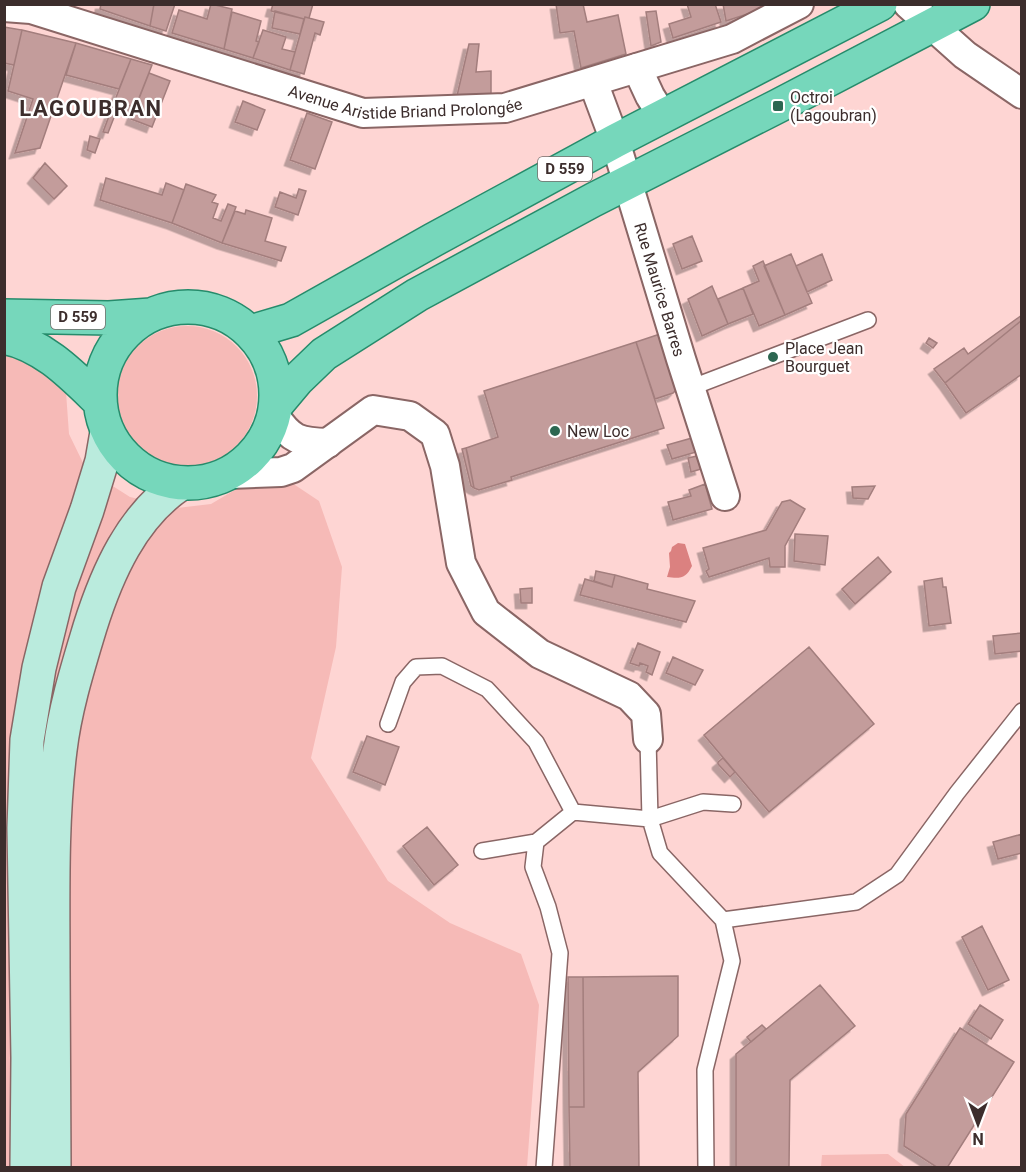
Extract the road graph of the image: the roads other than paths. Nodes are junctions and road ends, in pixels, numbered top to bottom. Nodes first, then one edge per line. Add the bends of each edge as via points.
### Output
1 (799, 4) edge
2 (880, 4) edge
3 (908, 4) edge
4 (973, 4) edge
5 (22, 7) edge
6 (931, 27) junction
7 (637, 68) junction
8 (593, 82) junction
9 (1022, 94) edge
10 (663, 117) junction
11 (615, 141) junction
12 (627, 182) junction
13 (151, 315) junction
14 (4, 316) edge
15 (868, 320) dead end
16 (251, 333) junction
17 (4, 337) edge
18 (690, 388) junction
19 (276, 410) junction
20 (104, 417) junction
21 (328, 443) junction
22 (230, 474) junction
23 (180, 484) junction
24 (725, 496) dead end
25 (1022, 711) edge
26 (388, 724) dead end
27 (648, 739) joint
28 (733, 804) dead end
29 (573, 812) junction
30 (650, 819) junction
31 (536, 842) junction
32 (482, 851) dead end
33 (723, 920) junction
34 (27, 1167) edge
35 (54, 1167) edge
36 (544, 1167) edge
37 (706, 1167) edge

1 - 7 street, Avenue Aristide Briand Prolongée via 732,39
2 - 10 main road, D 559
3 - 6 street
4 - 6 main road, D 559
5 - 8 street, Avenue Aristide Briand Prolongée via 363,113 505,108
6 - 9 street
6 - 12 main road, D 559
7 - 8 street, Avenue Aristide Briand Prolongée
7 - 10 street
8 - 11 street, Rue Maurice Barres
10 - 11 main road, D 559
11 - 12 street, Rue Maurice Barres
11 - 16 main road, D 559 via 291,320
12 - 18 street, Rue Maurice Barres
12 - 19 main road, D 559 via 408,300 324,354 298,379
13 - 14 main road, D 559
13 - 16 main road via 177,308 204,308 229,317
13 - 20 main road via 132,327 107,360 101,381
15 - 18 lane
16 - 19 main road via 267,354 276,378
17 - 20 main road, D 559 via 45,353
18 - 24 street, Rue Maurice Barres
19 - 21 street via 287,434 309,442
19 - 22 main road via 259,450
20 - 23 main road via 120,452 137,468
20 - 34 main road via 102,461 59,586 27,740
21 - 22 street via 281,472
21 - 27 street via 374,410 410,416 435,434 445,466 461,563 486,612 540,654 629,696 646,714
22 - 23 main road via 206,482
23 - 35 main road via 163,495 145,515 114,565 73,683 60,749 53,828
25 - 33 lane via 897,875 856,902
26 - 29 lane via 403,682 416,667 442,666 487,689 536,742
27 - 30 lane
28 - 30 lane via 703,802
29 - 30 lane
29 - 31 lane
30 - 33 lane via 660,853
31 - 32 lane
31 - 36 lane via 533,867 560,953
33 - 37 lane via 732,961 705,1070

